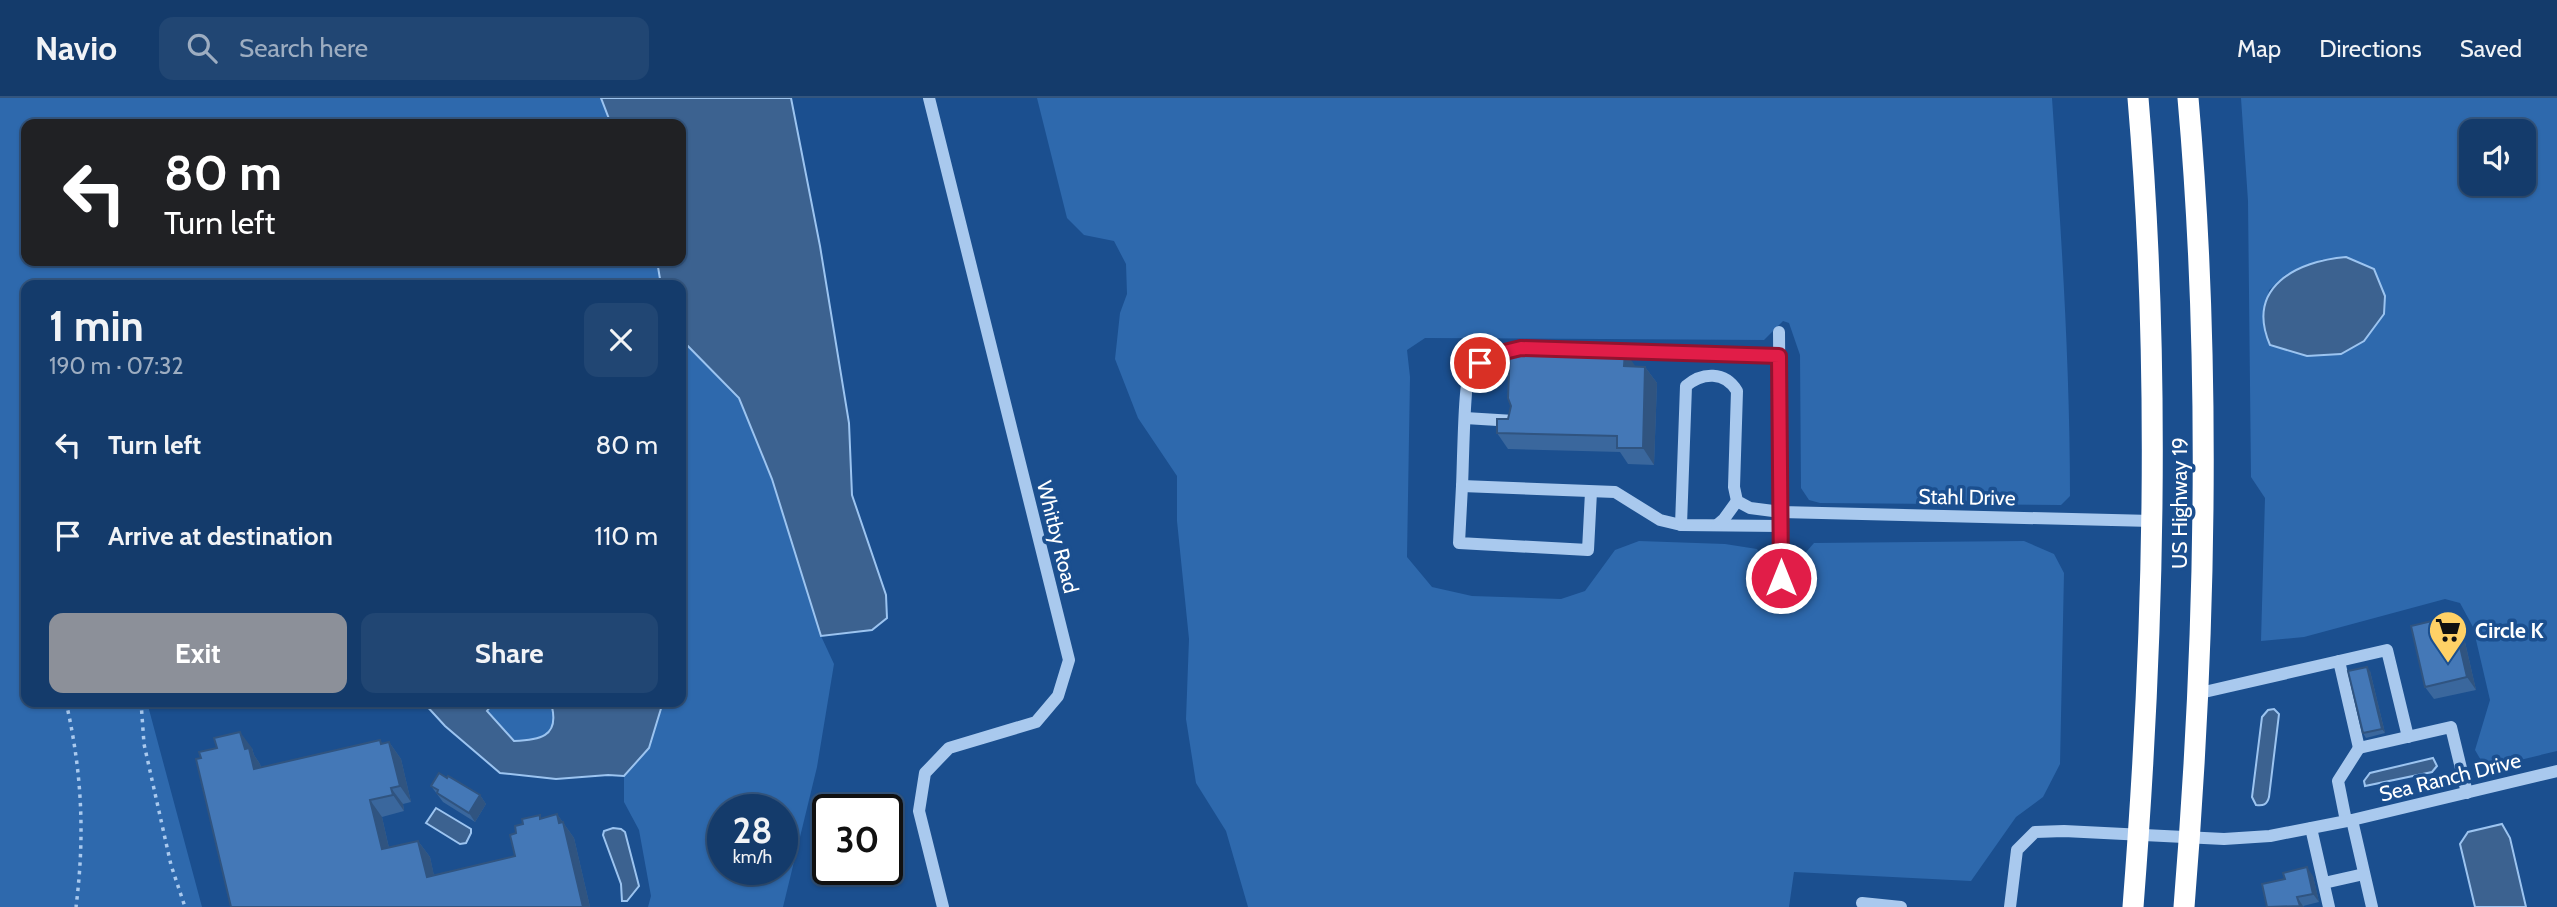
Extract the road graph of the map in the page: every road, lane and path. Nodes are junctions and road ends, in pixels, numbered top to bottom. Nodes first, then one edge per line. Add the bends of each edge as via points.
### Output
1 (929, 98) edge
2 (2138, 98) edge
3 (2188, 98) edge
4 (1779, 332) dead end
5 (1535, 349) edge
6 (1602, 351) edge
7 (1779, 356) junction
8 (1465, 418) junction
9 (1514, 421) edge
10 (1462, 485) junction
11 (1591, 492) junction
12 (1737, 501) junction
13 (1781, 512) junction
14 (2152, 521) junction
15 (1681, 524) junction
16 (1717, 525) junction
17 (1781, 526) junction
18 (1781, 578) dead end
19 (2339, 661) junction
20 (2200, 694) junction
21 (67, 707) edge
22 (141, 707) edge
23 (2408, 737) junction
24 (2359, 748) junction
25 (2557, 771) edge
26 (2467, 793) junction
27 (2349, 821) junction
28 (2311, 828) junction
29 (2139, 834) junction
30 (2190, 837) junction
31 (2364, 874) junction
32 (2324, 883) junction
33 (1862, 902) dead end
34 (76, 907) edge
35 (185, 907) edge
36 (943, 907) edge
37 (1901, 907) edge
38 (2010, 907) edge
39 (2133, 907) edge
40 (2185, 907) edge
41 (2329, 907) edge
42 (2372, 907) edge

1 - 36 street, Whitby Road via 1069,660 1058,696 1036,722 949,748 925,773 919,811
2 - 14 highway, US Highway 19 via 2148,259
3 - 20 highway, US Highway 19 via 2202,381
4 - 7 street
5 - 8 street via 1501,352 1480,363 1467,377
6 - 7 street
7 - 13 street
8 - 9 street
8 - 10 street
10 - 11 street
10 - 11 street via 1460,543 1588,550
11 - 15 street via 1615,492 1660,520
12 - 13 street, Stahl Drive via 1750,508
12 - 15 street via 1737,391 1719,376 1693,379 1686,386
12 - 16 street
13 - 14 street, Stahl Drive
13 - 17 street
14 - 29 highway, US Highway 19
15 - 16 street
16 - 17 street
17 - 18 street
19 - 20 street
19 - 23 street via 2387,650
19 - 24 street
20 - 30 highway, US Highway 19
21 - 34 path via 81,794 82,860
22 - 35 path via 144,744
23 - 24 street
23 - 26 street via 2451,727
24 - 27 street via 2338,781
25 - 26 street, Sea Ranch Drive
26 - 27 street, Sea Ranch Drive
27 - 28 street, Sea Ranch Drive
27 - 31 street
28 - 30 street, Sea Ranch Drive via 2270,836
28 - 32 street
29 - 30 street, Sea Ranch Drive
29 - 38 street, Sea Ranch Drive via 2035,832 2017,850
29 - 39 highway, US Highway 19
30 - 40 highway, US Highway 19
31 - 32 street
31 - 42 street
32 - 41 street
33 - 37 street

